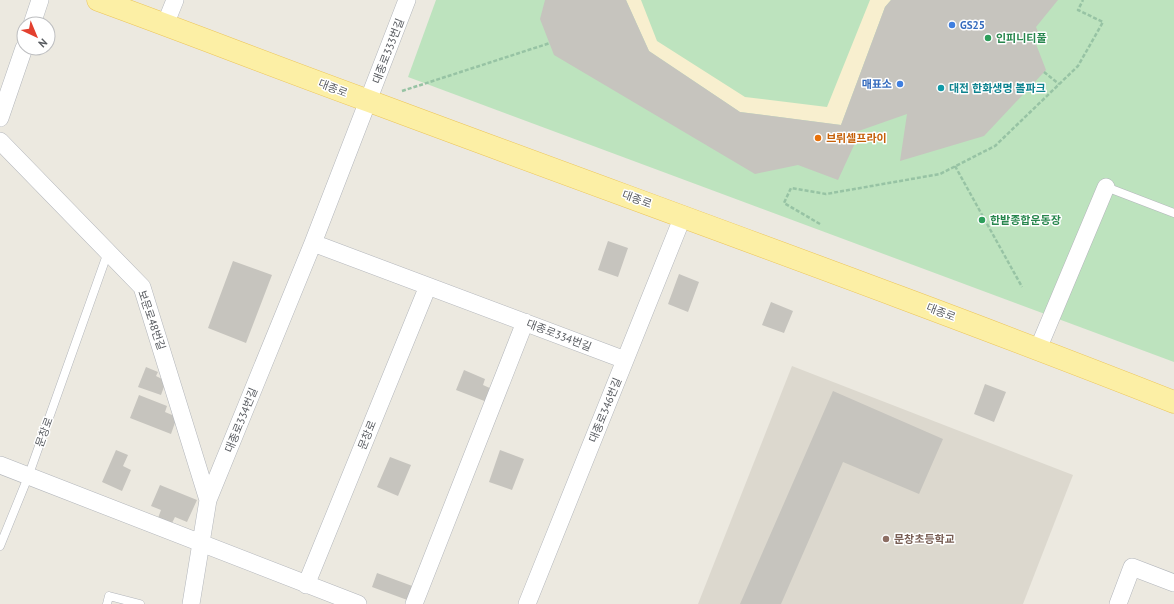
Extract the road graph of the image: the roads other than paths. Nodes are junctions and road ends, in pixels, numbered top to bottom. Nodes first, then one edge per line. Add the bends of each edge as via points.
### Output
1 (40, 0) edge
2 (98, 0) edge
3 (175, 0) edge
4 (407, 0) edge
5 (35, 16) edge
6 (165, 25) junction
7 (21, 56) edge
8 (369, 102) junction
9 (0, 118) edge
10 (0, 141) edge
11 (1106, 187) joint
12 (1174, 213) edge
13 (683, 216) junction
14 (313, 243) junction
15 (108, 252) junction
16 (428, 286) junction
17 (524, 322) junction
18 (1038, 349) junction
19 (625, 360) junction
20 (1174, 402) edge
21 (0, 465) edge
22 (28, 477) junction
23 (208, 500) junction
24 (201, 544) junction
25 (0, 546) edge
26 (1174, 583) edge
27 (306, 585) junction
28 (107, 604) edge
29 (140, 604) edge
30 (191, 604) edge
31 (358, 604) edge
32 (414, 604) edge
33 (527, 604) edge
34 (1118, 604) edge

1 - 5 street
2 - 6 main road, 대종로
3 - 6 street
4 - 8 street, 대종로333번길
6 - 8 main road, 대종로
7 - 9 street
8 - 13 main road, 대종로
8 - 14 street, 대종로334번길
10 - 15 street, 보문로48번길
11 - 12 lane
11 - 18 street
13 - 18 main road, 대종로
13 - 19 street, 대종로346번길
14 - 16 street, 대종로334번길
14 - 23 street, 대종로334번길
15 - 22 lane, 문창로
15 - 23 street, 보문로48번길 via 142,288
16 - 17 street, 대종로334번길
16 - 27 street, 문창로
17 - 19 street, 대종로334번길
17 - 32 street
18 - 20 main road, 대종로
19 - 33 street, 대종로346번길
21 - 22 street
22 - 24 street
22 - 25 lane, 문창로
23 - 24 street, 대종로334번길
24 - 27 street
24 - 30 street, 대종로334번길
26 - 34 street via 1132,567
27 - 31 street
28 - 29 lane via 109,596

